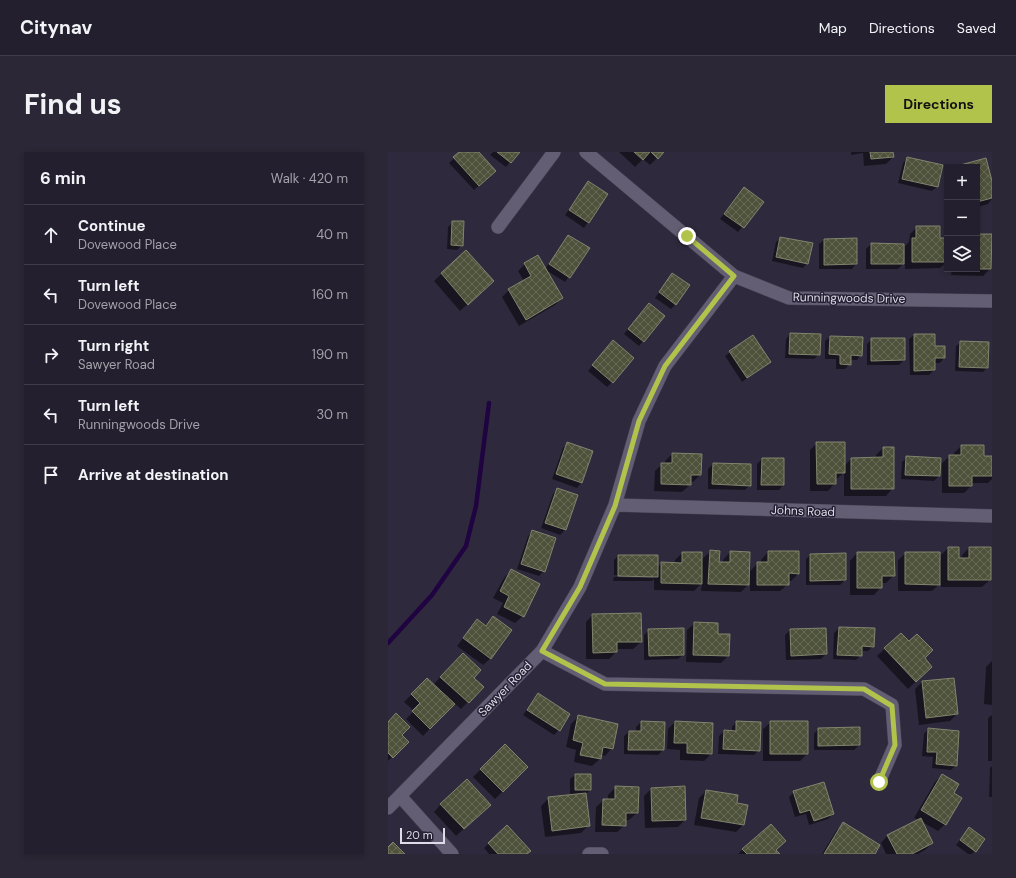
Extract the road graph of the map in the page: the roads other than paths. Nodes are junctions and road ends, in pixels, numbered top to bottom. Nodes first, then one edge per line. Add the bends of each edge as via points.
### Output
1 (554, 152) edge
2 (586, 152) edge
3 (498, 227) dead end
4 (734, 276) junction
5 (992, 301) edge
6 (615, 506) junction
7 (992, 516) edge
8 (542, 651) junction
9 (879, 782) dead end
10 (400, 796) junction
11 (388, 808) edge
12 (452, 854) edge
13 (589, 854) edge
14 (602, 854) edge

1 - 3 street
2 - 4 street, Runningwoods Drive
4 - 5 street, Runningwoods Drive via 789,298
4 - 6 street, Sawyer Road via 665,366 639,421
6 - 7 street, Johns Road
6 - 8 street, Sawyer Road via 580,587
8 - 9 street via 605,684 864,689 892,706 895,745
8 - 10 street, Sawyer Road
10 - 11 street, Sawyer Road
10 - 12 street
13 - 14 street

